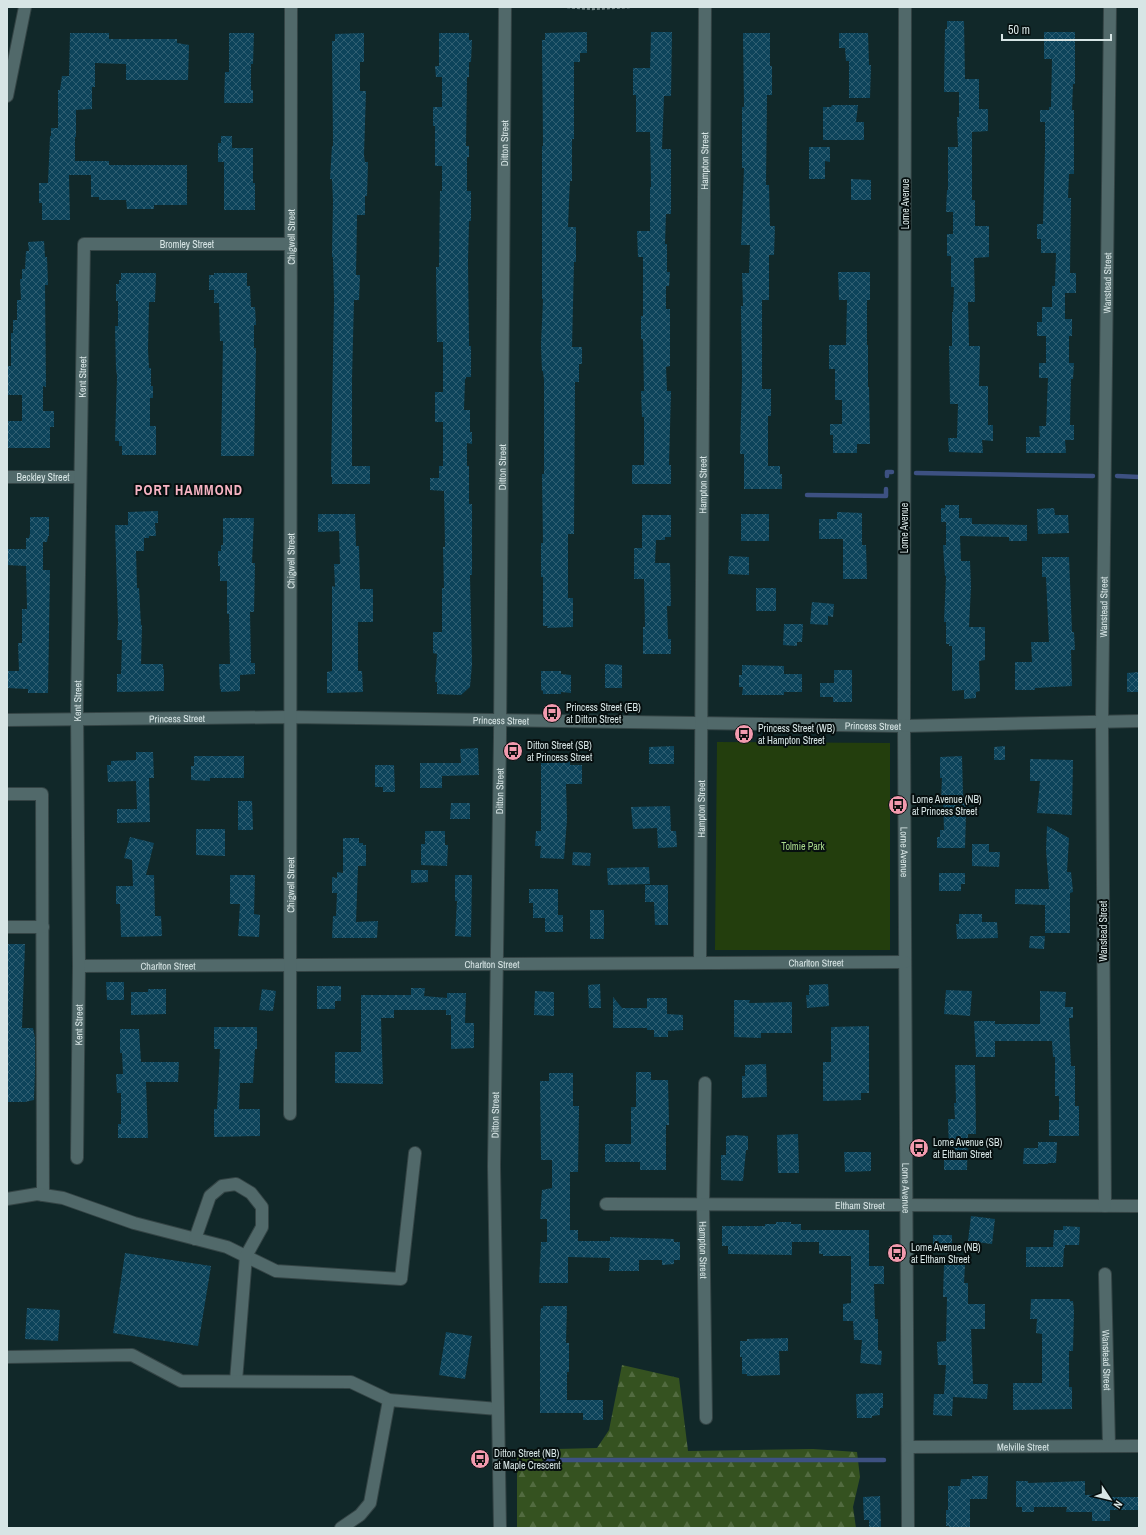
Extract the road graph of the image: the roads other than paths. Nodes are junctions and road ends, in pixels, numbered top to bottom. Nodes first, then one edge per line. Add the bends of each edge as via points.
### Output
1 (25, 7) edge
2 (292, 7) edge
3 (505, 7) edge
4 (705, 7) edge
5 (905, 7) edge
6 (1110, 7) edge
7 (7, 96) edge
8 (84, 244) joint
9 (291, 244) junction
10 (7, 477) edge
11 (80, 477) junction
12 (290, 717) junction
13 (77, 719) junction
14 (7, 720) edge
15 (500, 721) junction
16 (1139, 721) edge
17 (1102, 722) junction
18 (702, 723) junction
19 (904, 726) junction
20 (7, 794) edge
21 (7, 927) edge
22 (43, 927) junction
23 (905, 962) junction
24 (700, 963) junction
25 (497, 964) junction
26 (290, 965) junction
27 (79, 966) junction
28 (705, 1083) dead end
29 (290, 1114) dead end
30 (416, 1153) dead end
31 (77, 1158) dead end
32 (43, 1195) junction
33 (7, 1199) edge
34 (606, 1204) dead end
35 (703, 1204) junction
36 (906, 1205) junction
37 (1105, 1206) junction
38 (1139, 1206) edge
39 (195, 1239) junction
40 (246, 1256) junction
41 (1105, 1274) dead end
42 (7, 1357) edge
43 (236, 1381) junction
44 (389, 1400) junction
45 (498, 1409) junction
46 (706, 1418) dead end
47 (1109, 1446) junction
48 (1139, 1446) edge
49 (908, 1447) junction
50 (341, 1528) edge
51 (500, 1528) edge
52 (908, 1528) edge

1 - 7 street
2 - 9 street, Chigwell Street
3 - 15 street, Ditton Street
4 - 18 street, Hampton Street
5 - 19 street, Lorne Avenue
6 - 17 street, Wanstead Street
8 - 9 street, Bromley Street
8 - 11 street, Kent Street
9 - 12 street, Chigwell Street
10 - 11 street, Beckley Street
11 - 13 street, Kent Street
12 - 13 street, Princess Street
12 - 15 street, Princess Street
12 - 26 street, Chigwell Street
13 - 14 street, Princess Street
13 - 27 street, Kent Street
15 - 18 street, Princess Street
15 - 25 street, Ditton Street
16 - 17 street, Princess Street
17 - 19 street, Princess Street
17 - 37 street, Wanstead Street
18 - 19 street, Princess Street
18 - 24 street, Hampton Street
19 - 23 street, Lorne Avenue
20 - 22 street via 42,794
21 - 22 street
22 - 32 street
23 - 24 street, Charlton Street
23 - 36 street, Lorne Avenue
24 - 25 street, Charlton Street
25 - 26 street, Charlton Street
25 - 45 street, Ditton Street via 494,1166
26 - 27 street, Charlton Street
26 - 29 street, Chigwell Street
27 - 31 street, Kent Street
28 - 35 street, Hampton Street
30 - 40 street via 401,1279 276,1271
32 - 33 street
32 - 39 street via 63,1198 134,1223
34 - 35 street, Eltham Street
35 - 36 street, Eltham Street
35 - 46 street, Hampton Street
36 - 37 street, Eltham Street
36 - 49 street, Lorne Avenue
37 - 38 street, Eltham Street
39 - 40 street via 227,1247
39 - 40 street via 210,1196 222,1186 236,1184 251,1193 262,1207 262,1227
40 - 43 street
41 - 47 street, Wanstead Street
42 - 43 street via 132,1355 181,1381
43 - 44 street via 351,1382
44 - 45 street
44 - 50 street via 370,1503 360,1515
45 - 51 street, Ditton Street
47 - 48 street, Melville Street
47 - 49 street, Melville Street
49 - 52 street, Lorne Avenue

